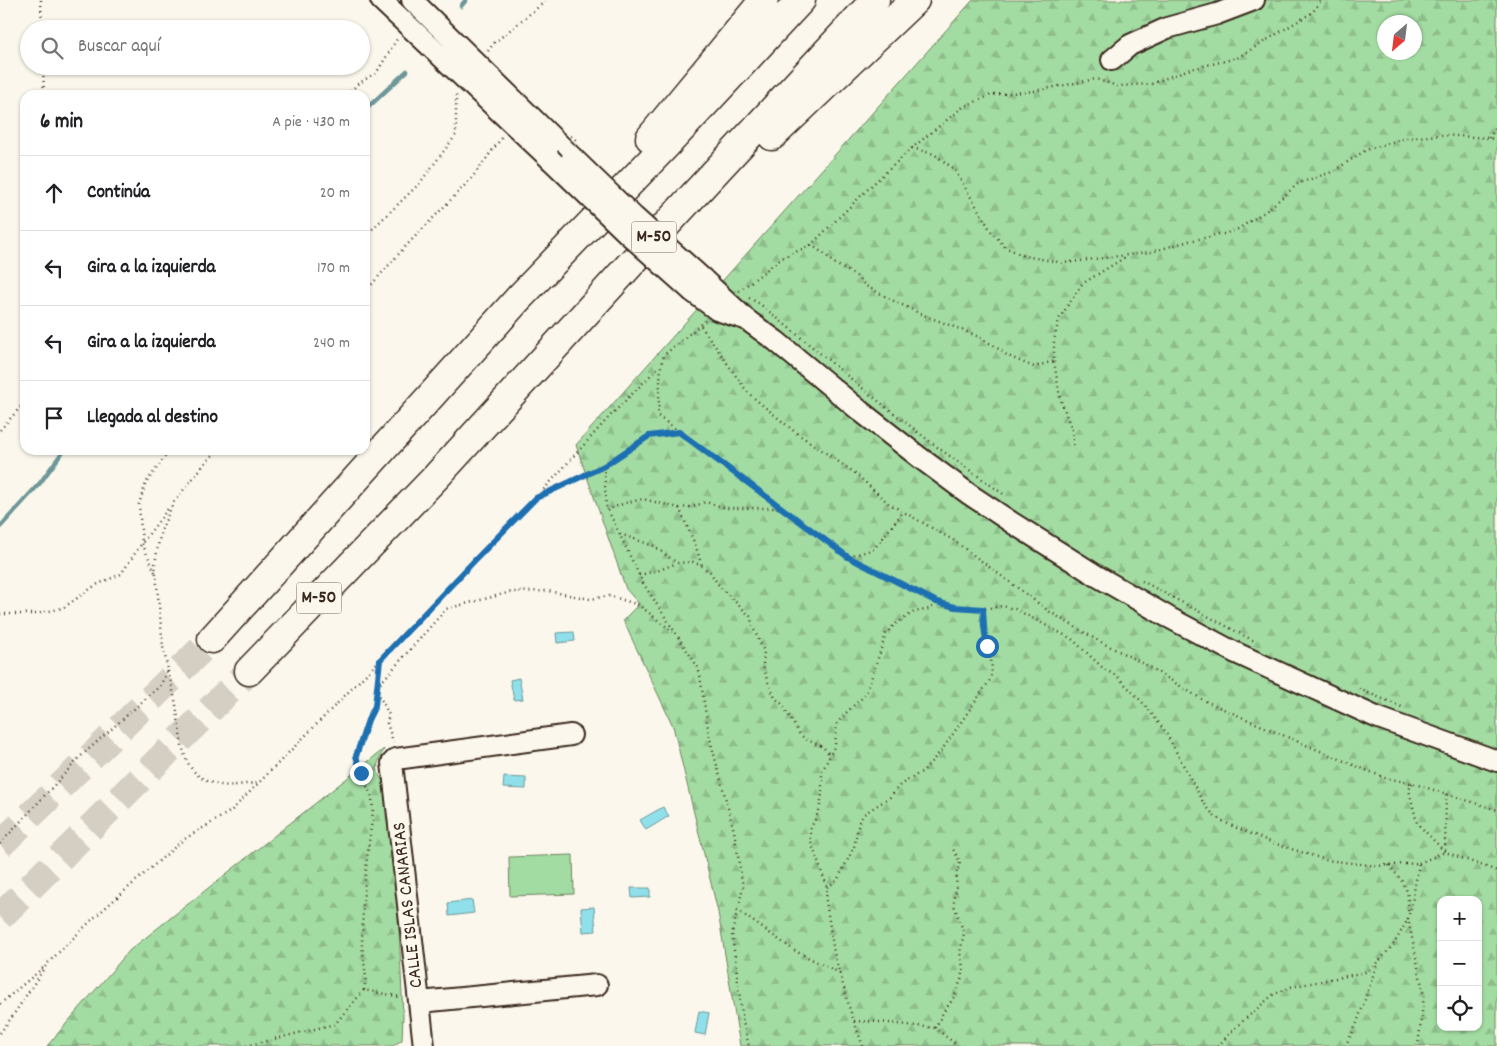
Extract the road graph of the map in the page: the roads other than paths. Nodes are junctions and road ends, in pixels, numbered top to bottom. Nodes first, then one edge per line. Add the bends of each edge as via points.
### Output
1 (380, 0) edge
2 (412, 0) edge
3 (764, 0) edge
4 (801, 0) edge
5 (875, 0) edge
6 (914, 0) edge
7 (1254, 0) edge
8 (1112, 60) dead end
9 (698, 286) junction
10 (518, 299) junction
11 (436, 477) junction
12 (212, 639) tunnel mouth
13 (249, 670) tunnel mouth
14 (571, 735) dead end
15 (1497, 761) edge
16 (597, 985) dead end
17 (420, 1002) junction
18 (424, 1046) edge

1 - 9 street, bridge via 628,234
2 - 9 street, bridge via 634,217
3 - 10 highway
4 - 10 highway, M-50
5 - 11 highway, M-50
6 - 11 highway via 717,190 504,416
7 - 8 street via 1167,28 1130,46
9 - 15 street via 776,341 919,457 1014,524 1097,576 1234,652 1376,717
10 - 12 highway, M-50
11 - 13 highway, M-50
14 - 17 street, CALLE ISLAS CANARIAS via 396,759 392,763
16 - 17 street
17 - 18 street, CALLE ISLAS CANARIAS

